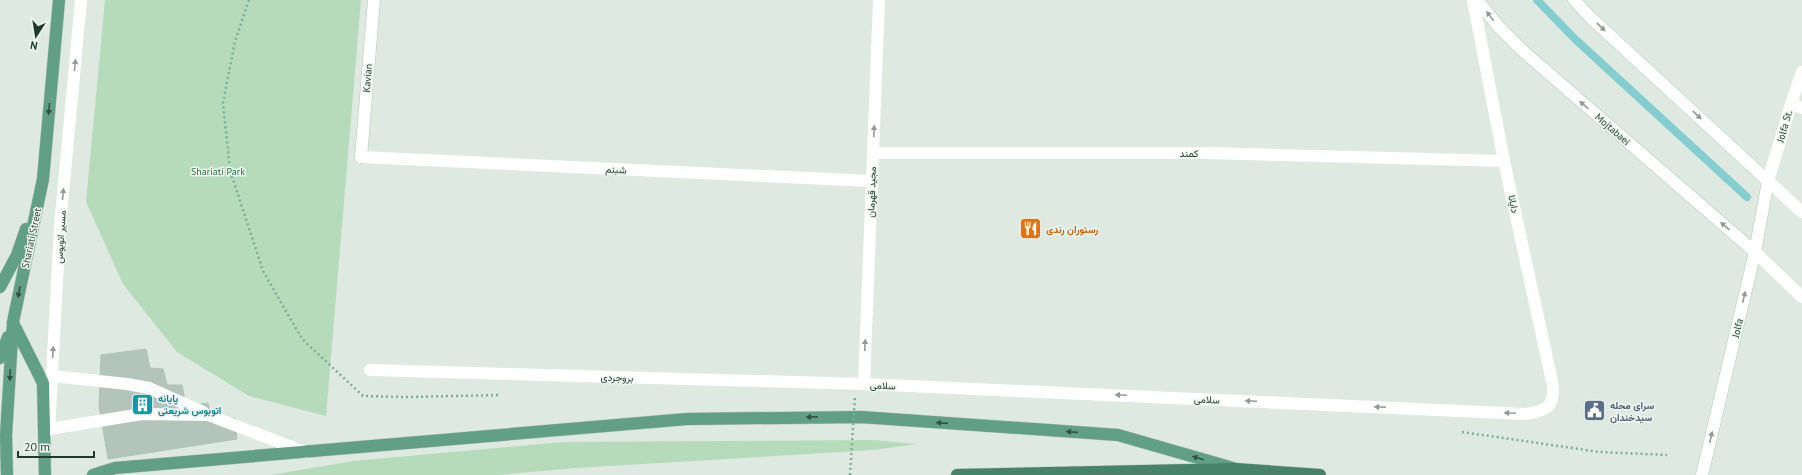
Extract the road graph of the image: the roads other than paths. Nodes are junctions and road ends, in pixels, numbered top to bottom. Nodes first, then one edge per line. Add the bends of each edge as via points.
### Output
1 (58, 0) edge
2 (81, 0) edge
3 (374, 0) edge
4 (879, 0) edge
5 (1473, 0) edge
6 (1477, 0) edge
7 (1574, 0) edge
8 (1802, 72) edge
9 (1796, 106) edge
10 (873, 153) junction
11 (361, 157) joint
12 (1504, 161) junction
13 (43, 179) junction
14 (872, 181) junction
15 (1768, 181) junction
16 (1802, 212) edge
17 (1754, 252) junction
18 (0, 287) edge
19 (1802, 297) edge
20 (12, 322) junction
21 (0, 358) edge
22 (370, 370) dead end
23 (52, 376) junction
24 (864, 384) junction
25 (1548, 407) joint
26 (208, 415) junction
27 (49, 429) junction
28 (305, 452) junction
29 (1236, 469) junction
30 (7, 475) edge
31 (46, 475) edge
32 (93, 475) edge
33 (957, 475) edge
34 (1320, 475) edge
35 (1702, 475) edge

1 -> 13 main road, Shariati Street
23 -> 2 street, مسیر اتوبوس via 60,226
3 - 11 street, Kavian
10 -> 4 street, مجید قهرمان
5 - 12 street, دایانا
17 -> 6 street, Mojtabaei via 1523,51
7 -> 15 street
8 - 9 street, Jolfa St.
9 - 15 street, Jolfa St.
10 - 12 street, کمند via 1207,153
10 - 14 street, مجید قهرمان
11 - 14 street, شبنم
12 - 25 street, دایانا via 1553,386 1554,398
13 - 18 main road via 17,255
13 -> 20 main road, Shariati Street
24 -> 14 street, مجید قهرمان
15 - 16 street
15 - 17 street, Jolfa
17 - 19 street, Mojtabaei
35 -> 17 street, Jolfa
20 - 21 main road
20 -> 30 main road, Shariati Street via 6,435
20 - 31 main road via 42,383
22 - 24 street, بروجردی
23 - 26 street via 149,388
23 - 27 street, مسیر اتوبوس
25 -> 24 street, سلامی via 1527,414
26 - 27 street via 142,414
26 - 28 street
27 - 31 street, مسیر اتوبوس
29 -> 28 main road via 1118,435 861,417 687,419
28 - 32 main road via 115,468
29 - 33 highway
29 - 34 highway

